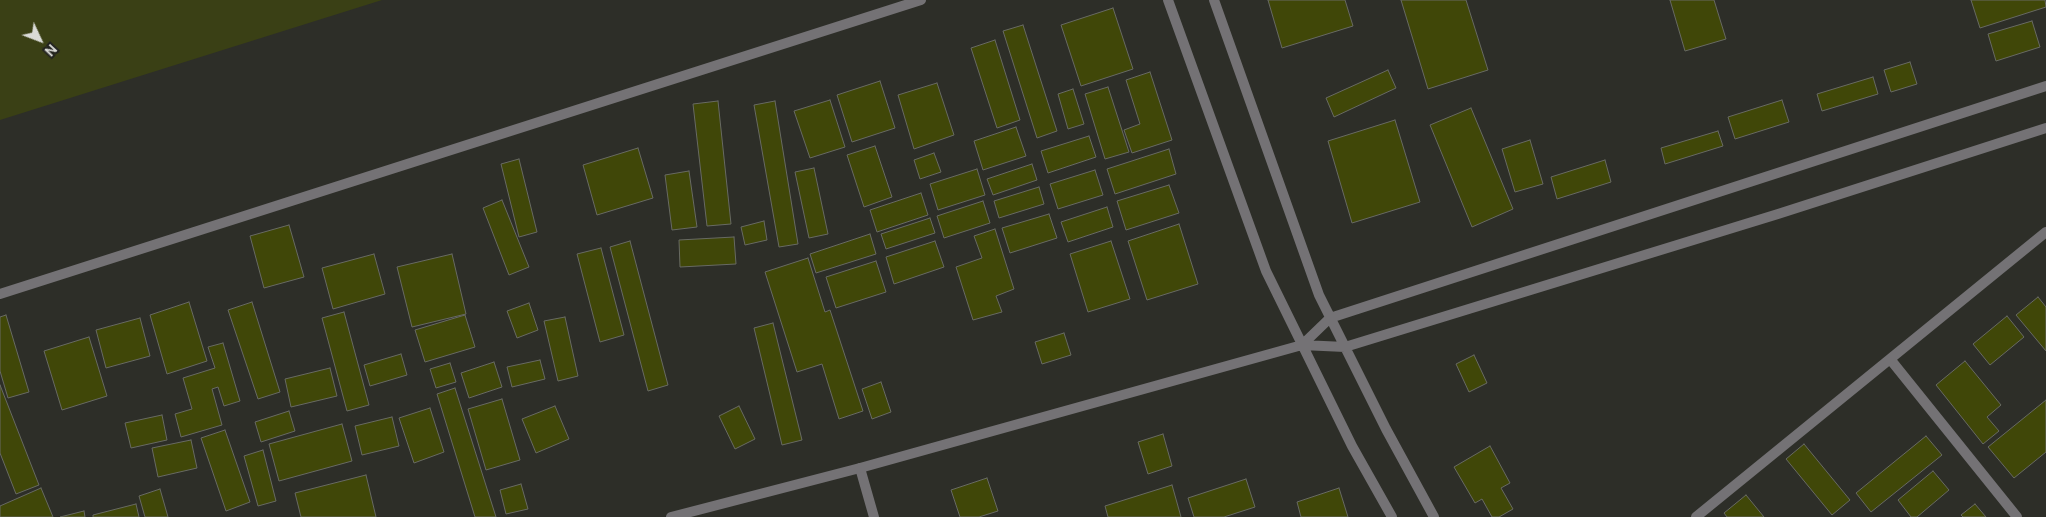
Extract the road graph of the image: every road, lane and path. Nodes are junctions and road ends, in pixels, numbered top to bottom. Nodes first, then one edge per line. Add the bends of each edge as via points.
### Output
1 (921, 0) edge
2 (1168, 0) edge
3 (1214, 0) edge
4 (2046, 86) edge
5 (2046, 128) edge
6 (2046, 232) edge
7 (0, 294) edge
8 (1330, 318) junction
9 (1302, 345) junction
10 (1345, 347) junction
11 (1890, 359) junction
12 (860, 468) junction
13 (1701, 516) edge
14 (671, 517) edge
15 (874, 517) edge
16 (1392, 517) edge
17 (1434, 517) edge
18 (2018, 517) edge

1 - 7 street
2 - 9 street via 1266,272
3 - 8 street
4 - 8 street
5 - 10 street
6 - 11 street
8 - 9 street
8 - 10 street
9 - 10 street
9 - 12 street
9 - 16 street via 1352,446
10 - 17 street
11 - 13 street
11 - 18 street
12 - 14 street
12 - 15 street

